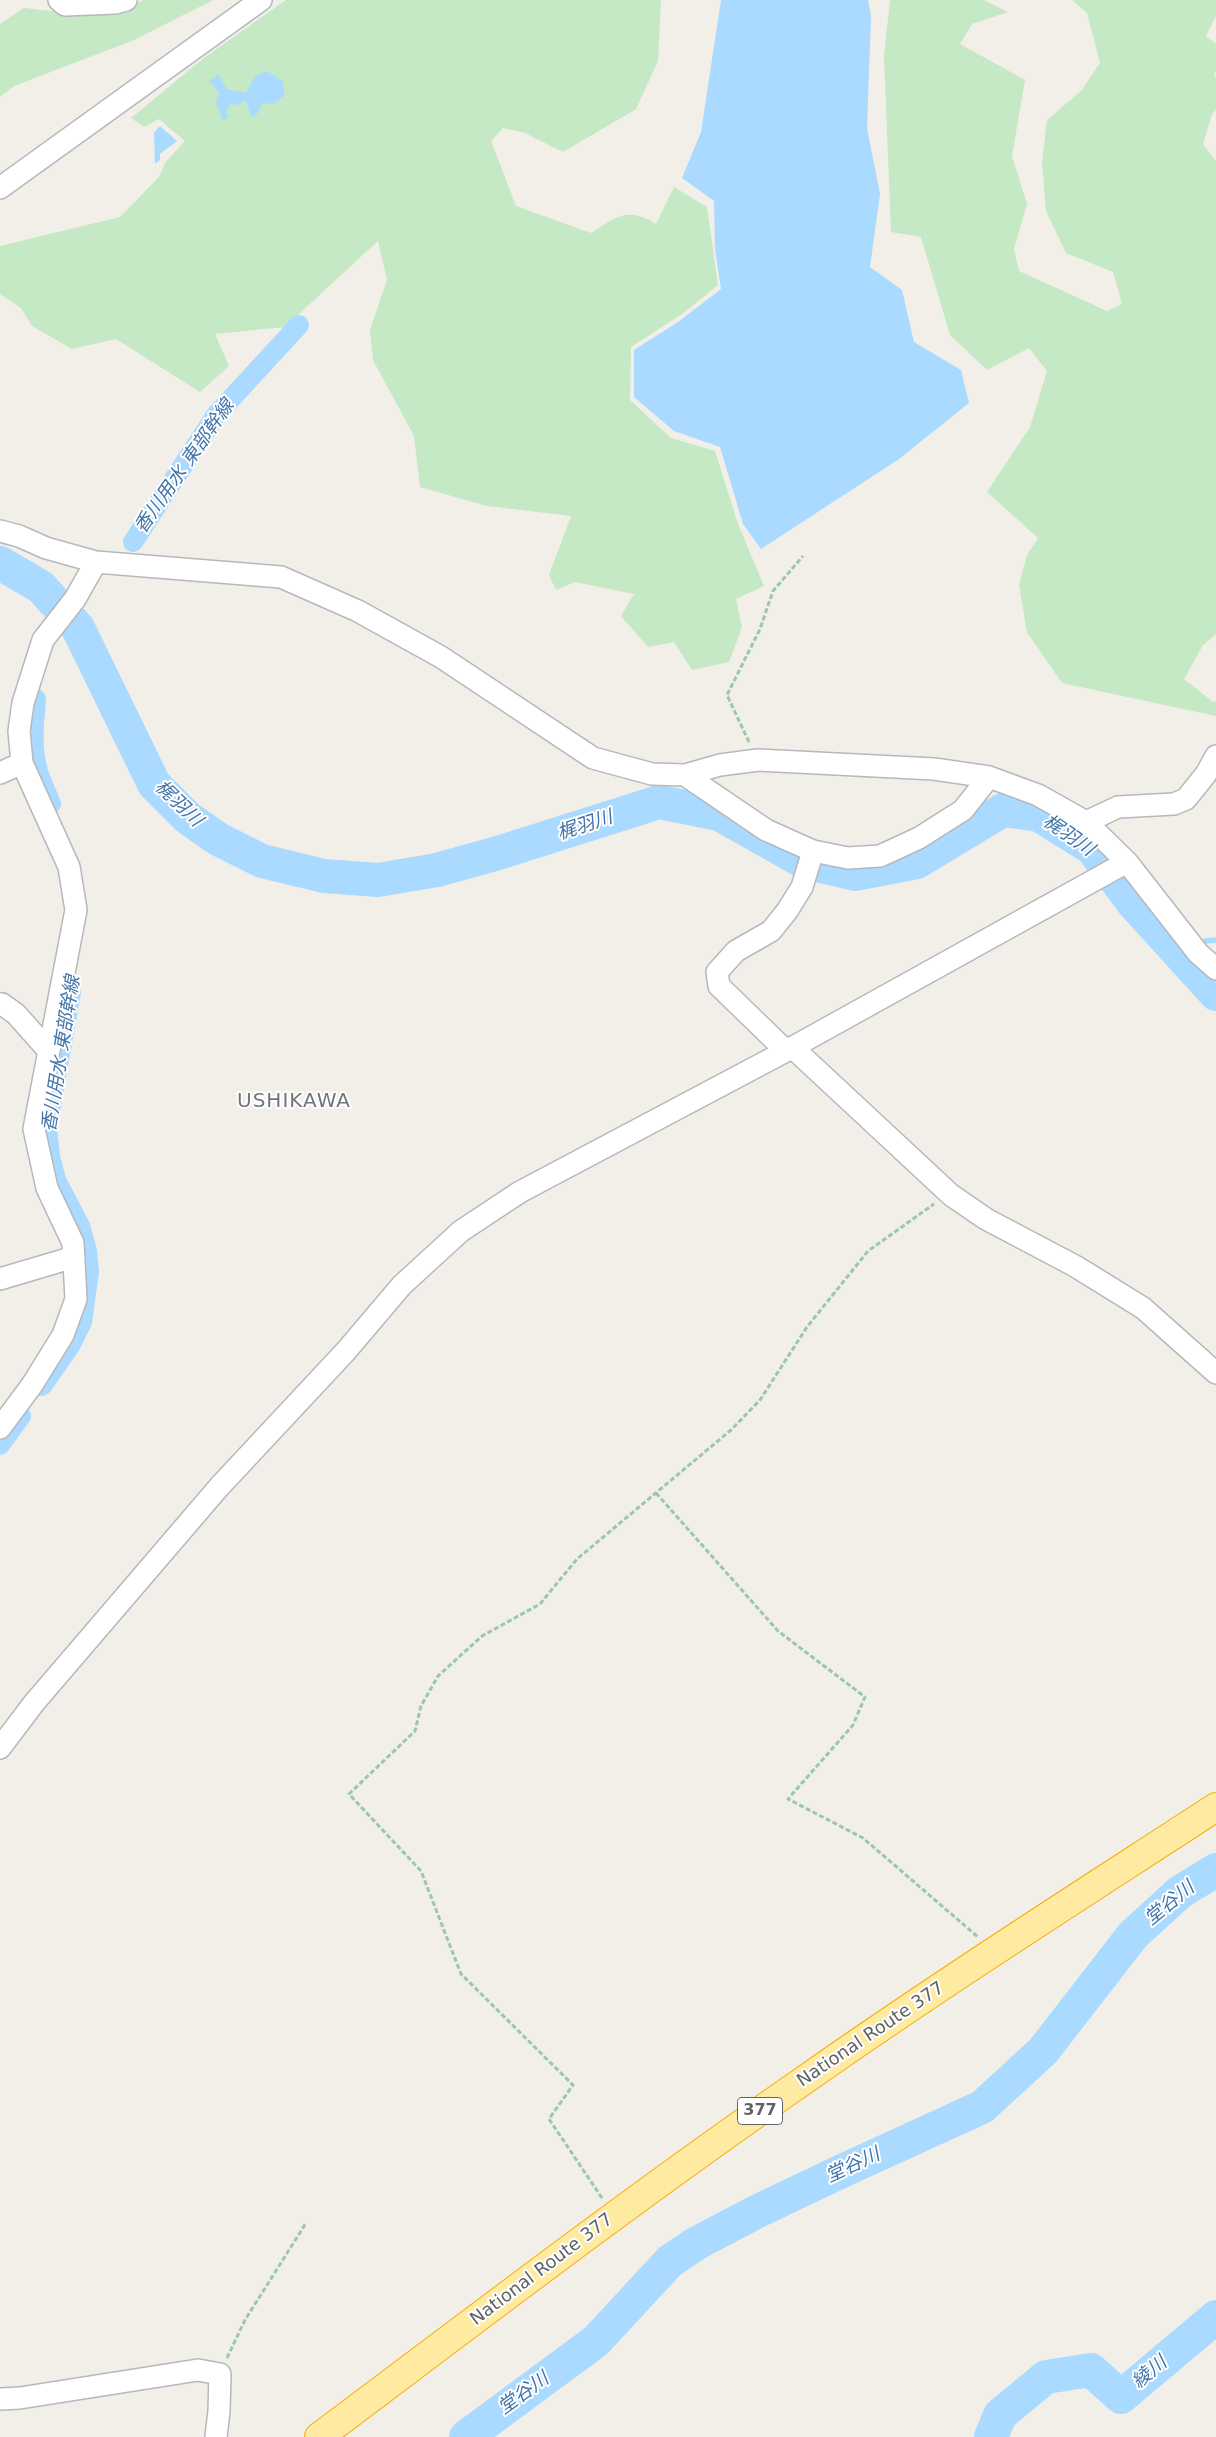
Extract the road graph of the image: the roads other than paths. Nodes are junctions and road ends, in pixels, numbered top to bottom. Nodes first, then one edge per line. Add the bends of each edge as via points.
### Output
1 (59, 0) edge
2 (126, 0) edge
3 (261, 0) edge
4 (0, 188) edge
5 (0, 531) edge
6 (96, 562) junction
7 (1216, 756) edge
8 (22, 763) junction
9 (0, 773) edge
10 (685, 775) junction
11 (989, 777) junction
12 (1086, 822) junction
13 (813, 854) junction
14 (1123, 864) junction
15 (1215, 967) edge
16 (0, 1005) edge
17 (789, 1049) junction
18 (48, 1050) junction
19 (74, 1257) junction
20 (0, 1279) edge
21 (1212, 1363) edge
22 (0, 1428) edge
23 (0, 1748) edge
24 (1216, 1806) edge
25 (0, 2399) edge
26 (216, 2437) edge
27 (319, 2437) edge

1 - 2 street via 66,5
3 - 4 street
5 - 6 street
6 - 8 street via 75,599 43,640 23,703 19,732
6 - 10 street via 281,577 358,611 441,657 592,758 652,774
7 - 12 street via 1186,799 1174,804 1118,807
8 - 9 street
8 - 18 street via 69,867 76,910
10 - 11 street via 720,765 758,760 934,769
10 - 13 street via 766,830
11 - 12 street via 1038,795
11 - 13 street via 964,810 919,838 880,856 848,858
12 - 14 street
13 - 17 street via 802,886 771,931 736,951 717,972 719,986
14 - 15 street via 1198,952
14 - 17 street
16 - 18 street via 16,1014
17 - 21 street via 949,1193 986,1219 1075,1266 1143,1308
17 - 23 street via 520,1192 460,1231 402,1285 346,1351 219,1487 34,1703
18 - 19 street via 34,1129 47,1188 73,1243
19 - 20 street
19 - 22 street via 76,1299 63,1336
24 - 27 highway, National Route 377 / 377 via 803,2080 614,2215
25 - 26 street via 198,2370 220,2374

